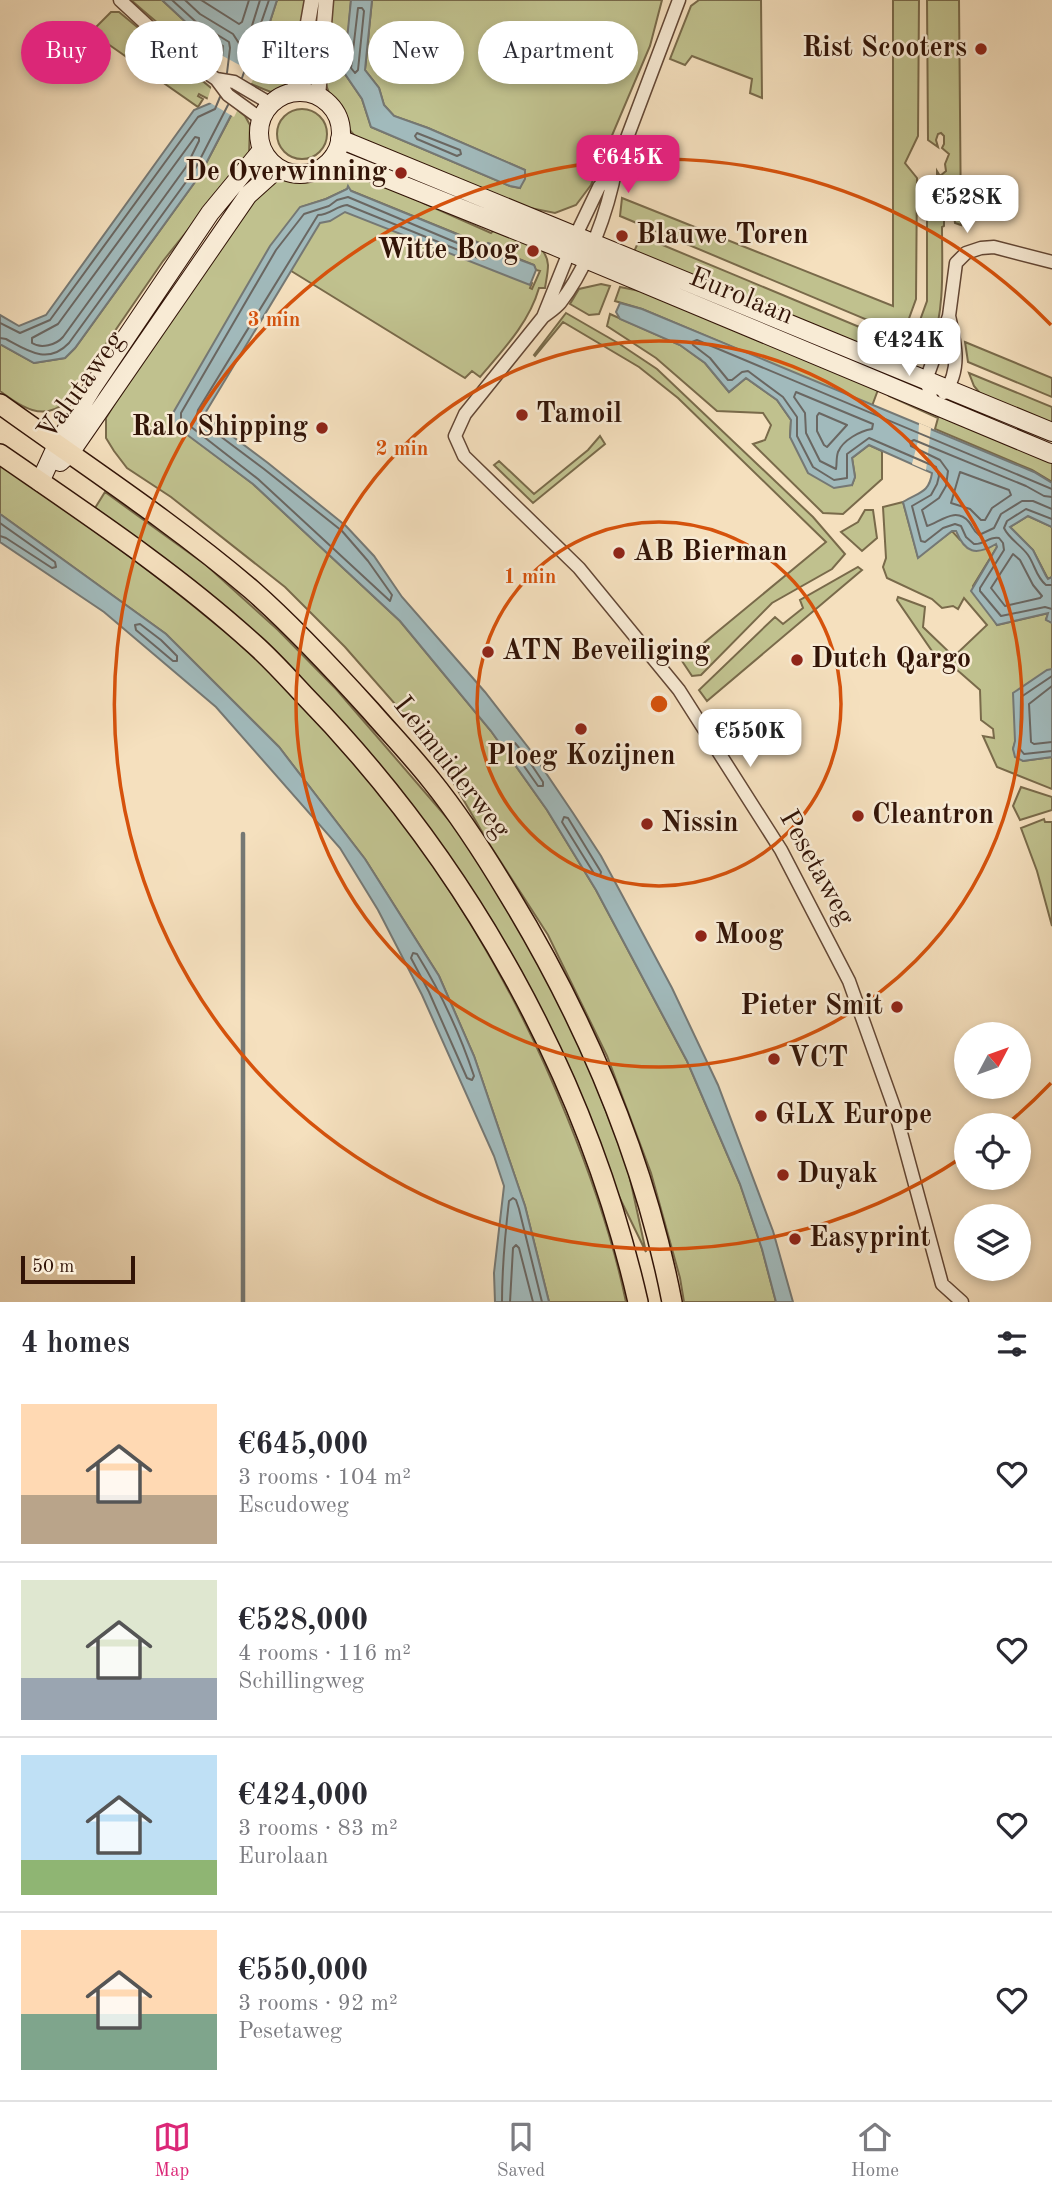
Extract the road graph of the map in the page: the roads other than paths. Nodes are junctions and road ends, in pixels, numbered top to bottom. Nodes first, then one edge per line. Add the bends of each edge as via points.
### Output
1 (120, 0) edge
2 (312, 0) edge
3 (326, 0) edge
4 (679, 0) edge
5 (143, 21) edge
6 (223, 79) edge
7 (219, 84) edge
8 (293, 93) junction
9 (318, 97) junction
10 (271, 104) junction
11 (261, 119) junction
12 (340, 139) junction
13 (262, 150) junction
14 (333, 157) junction
15 (278, 168) junction
16 (584, 239) junction
17 (578, 256) junction
18 (1052, 262) edge
19 (949, 316) junction
20 (926, 380) junction
21 (947, 389) junction
22 (0, 404) edge
23 (933, 404) junction
24 (1052, 432) edge
25 (63, 449) junction
26 (0, 454) edge
27 (1052, 454) edge
28 (40, 481) junction
29 (638, 1302) edge
30 (672, 1302) edge
31 (962, 1302) edge

1 - 5 street
2 - 8 street
3 - 9 street
4 - 16 street, Pesetaweg via 616,167 599,187
6 - 10 street
7 - 11 street
8 - 9 main road
8 - 10 main road
9 - 12 main road via 338,119
10 - 11 main road
11 - 13 main road
12 - 14 main road
12 - 16 main road, Eurolaan
13 - 15 main road
13 - 25 main road, Valutaweg via 209,213 92,388
14 - 15 main road via 314,172 289,173
14 - 17 main road, Eurolaan
15 - 25 main road, Valutaweg via 247,195
16 - 17 street, Pesetaweg
16 - 20 main road, Eurolaan
17 - 23 main road, Eurolaan
17 - 31 street, Pesetaweg via 543,317 465,414 456,436 464,456 579,568 679,690 781,850 846,973 894,1107 942,1284
18 - 19 street via 994,247 966,253 956,263
19 - 20 street
19 - 21 street via 956,363
20 - 21 main road, Eurolaan
20 - 23 street
21 - 23 street
21 - 24 main road, Eurolaan
22 - 25 main road, Leimuiderweg
23 - 27 main road, Eurolaan
25 - 28 main road, Valutaweg
25 - 30 main road, Leimuiderweg via 191,540 318,652 431,779 468,830 539,945 578,1021 639,1175
26 - 28 main road
28 - 29 main road via 174,576 256,645 387,786 438,854 520,988 561,1073 614,1214

